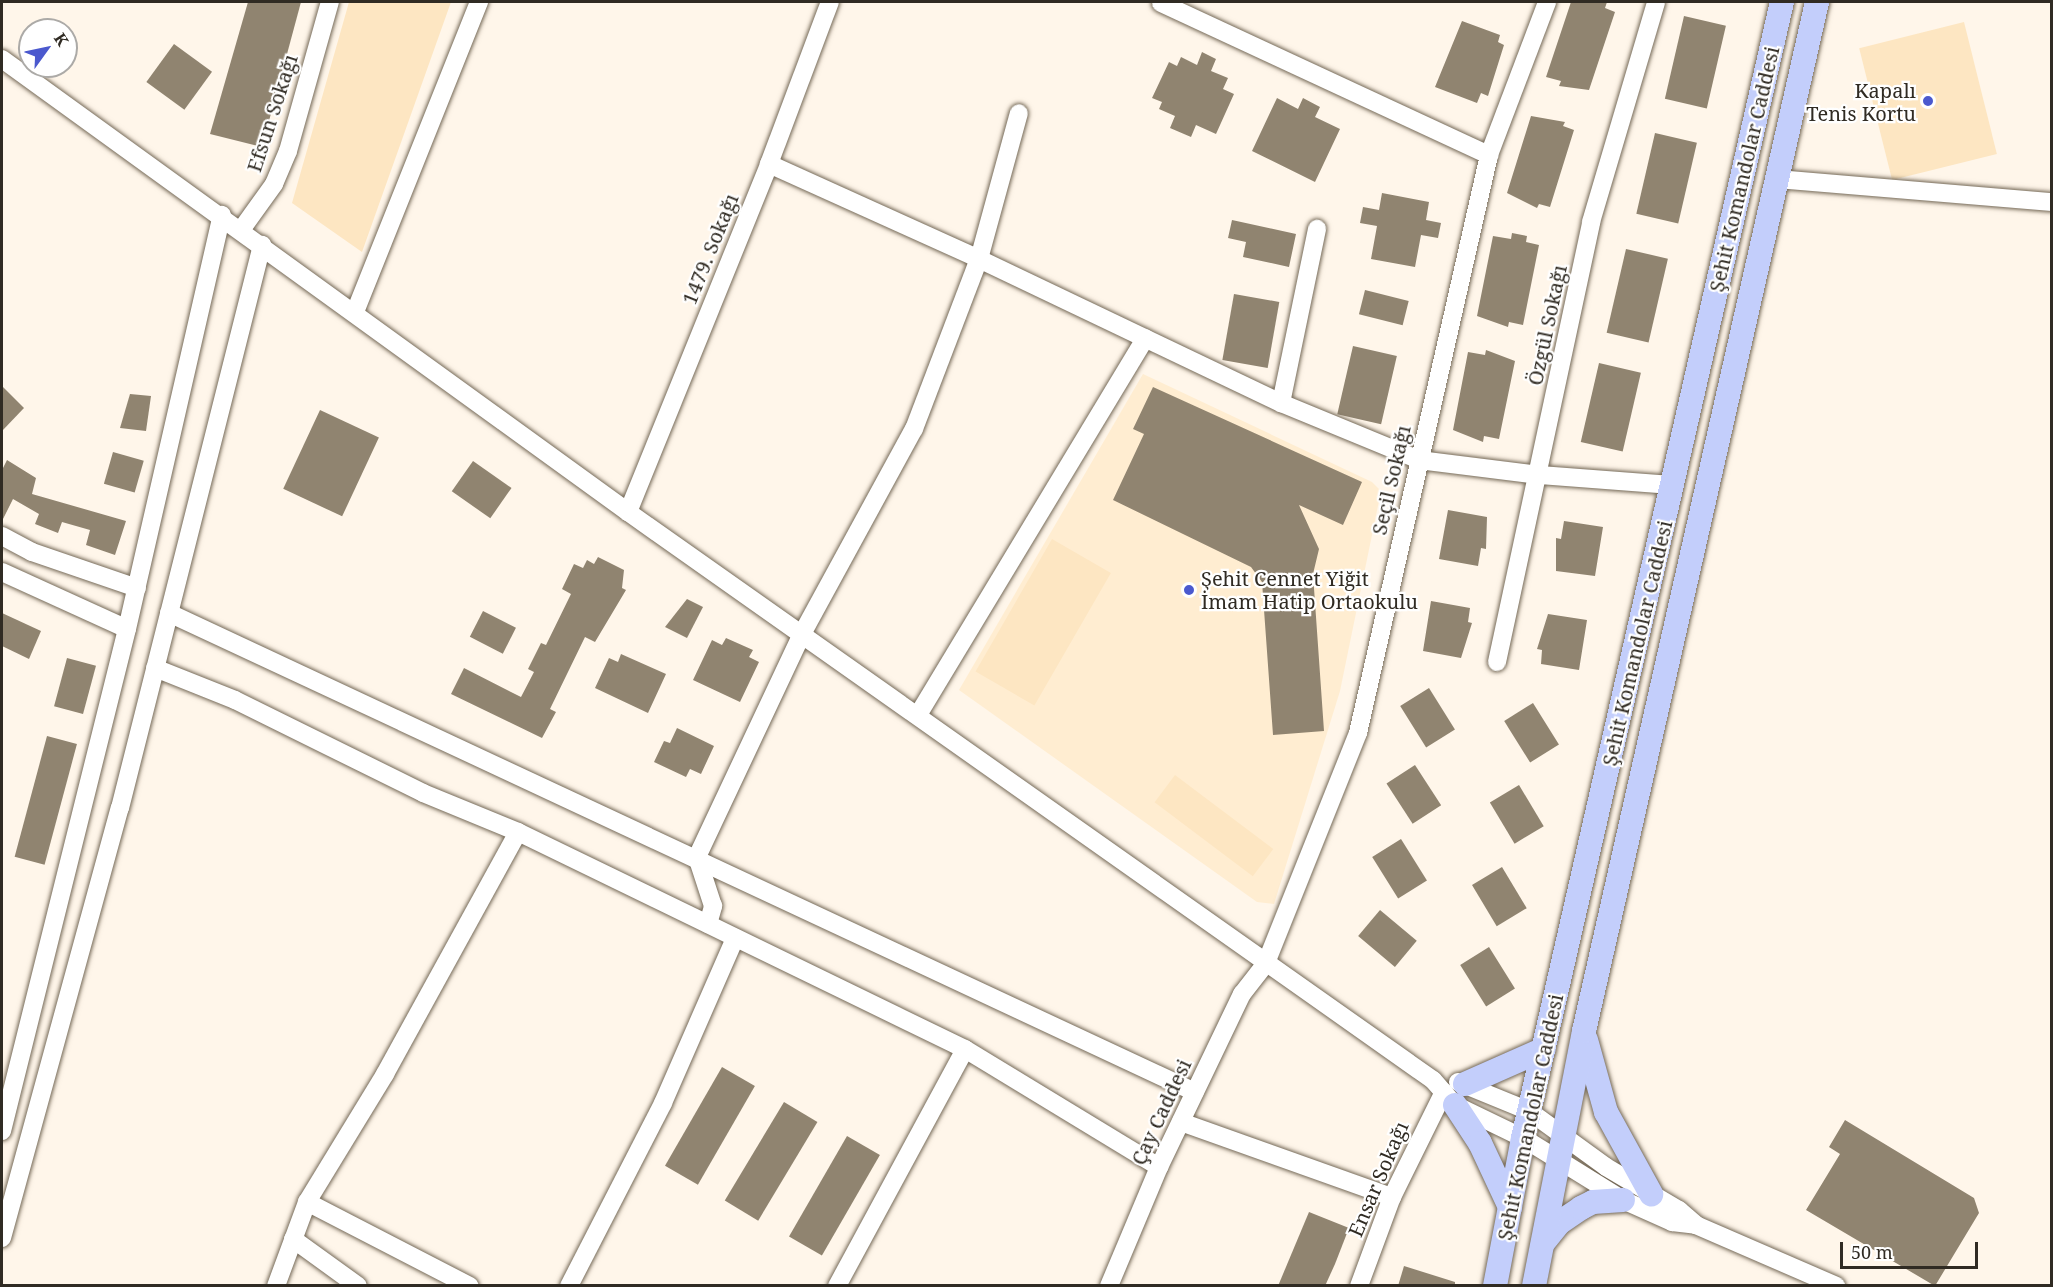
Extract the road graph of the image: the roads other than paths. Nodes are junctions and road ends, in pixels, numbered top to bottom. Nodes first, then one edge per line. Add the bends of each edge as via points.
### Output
1 (330, 2) edge
2 (479, 2) edge
3 (830, 2) edge
4 (1547, 2) edge
5 (1656, 2) edge
6 (1782, 2) edge
7 (1817, 2) edge
8 (1161, 3) dead end
9 (2, 59) edge
10 (1019, 113) dead end
11 (1489, 155) junction
12 (769, 164) junction
13 (1777, 179) junction
14 (2052, 202) edge
15 (222, 215) junction
16 (1317, 229) dead end
17 (241, 230) junction
18 (262, 245) junction
19 (979, 259) junction
20 (355, 312) junction
21 (1145, 338) junction
22 (1281, 403) junction
23 (1419, 460) junction
24 (1539, 475) junction
25 (1673, 485) junction
26 (628, 512) junction
27 (2, 536) edge
28 (2, 572) edge
29 (137, 588) junction
30 (169, 613) junction
31 (127, 628) junction
32 (802, 634) junction
33 (1497, 662) dead end
34 (155, 668) junction
35 (918, 715) junction
36 (518, 832) junction
37 (697, 857) junction
38 (708, 924) junction
39 (735, 938) junction
40 (1266, 963) junction
41 (1584, 1031) junction
42 (965, 1049) junction
43 (1544, 1050) junction
44 (1449, 1090) junction
45 (1195, 1092) junction
46 (1529, 1111) junction
47 (1181, 1122) junction
48 (2, 1131) edge
49 (1523, 1138) junction
50 (1560, 1149) junction
51 (1159, 1167) junction
52 (1652, 1194) junction
53 (1392, 1197) junction
54 (1623, 1200) junction
55 (307, 1202) junction
56 (1510, 1207) junction
57 (1696, 1225) junction
58 (2, 1238) edge
59 (293, 1239) junction
60 (1542, 1245) junction
61 (276, 1286) edge
62 (358, 1286) edge
63 (470, 1286) edge
64 (568, 1286) edge
65 (837, 1286) edge
66 (1109, 1286) edge
67 (1359, 1286) edge
68 (1495, 1286) edge
69 (1534, 1286) edge
70 (1836, 1286) edge

1 - 17 street, Efsun Sokağı via 288,152 274,184
2 - 20 street
3 - 12 street, 1479. Sokağı
4 - 11 street, Seçil Sokağı
5 - 24 street, Özgül Sokağı via 1591,222
6 - 25 main road, Şehit Komandolar Caddesi
7 - 13 main road, Şehit Komandolar Caddesi
8 - 11 street
9 - 15 street
10 - 19 street
11 - 23 street, Seçil Sokağı
12 - 19 street
12 - 26 street, 1479. Sokağı
13 - 14 street
13 - 41 main road, Şehit Komandolar Caddesi
15 - 17 street
15 - 29 street
16 - 22 street
17 - 18 street
18 - 20 street
18 - 30 street
19 - 21 street
19 - 32 street via 914,429
20 - 26 street
21 - 22 street
21 - 35 street
22 - 23 street
23 - 24 street
23 - 40 street, Seçil Sokağı via 1358,733
24 - 25 street
24 - 33 street, Özgül Sokağı
25 - 43 main road, Şehit Komandolar Caddesi
26 - 32 street
27 - 29 street via 32,552
28 - 31 street
29 - 31 street
30 - 34 street
30 - 37 street
31 - 48 street
32 - 35 street
32 - 37 street
34 - 36 street via 235,700 423,793
34 - 58 street
35 - 40 street
36 - 38 street
36 - 55 street via 385,1074
37 - 38 street via 713,906
37 - 45 street via 851,934
38 - 39 street
39 - 42 street
39 - 64 street via 663,1103
40 - 44 street
40 - 45 street, Çay Caddesi via 1242,994
41 - 50 main road, Şehit Komandolar Caddesi
41 - 52 main road via 1606,1112
42 - 51 street
42 - 65 street
43 - 44 main road
43 - 46 main road, Şehit Komandolar Caddesi
44 - 46 street
44 - 49 street
44 - 53 street, Ensar Sokağı
44 - 56 main road
45 - 47 street, Çay Caddesi
46 - 49 main road, Şehit Komandolar Caddesi
46 - 50 street
47 - 51 street, Çay Caddesi
47 - 53 street
49 - 50 street
49 - 56 main road, Şehit Komandolar Caddesi
50 - 52 street
50 - 54 street
50 - 60 main road, Şehit Komandolar Caddesi
51 - 66 street, Çay Caddesi
52 - 57 street
53 - 67 street, Ensar Sokağı
54 - 57 street via 1672,1222
54 - 60 main road via 1581,1208 1559,1223
55 - 59 street
55 - 63 street
56 - 68 main road, Şehit Komandolar Caddesi
57 - 70 street
59 - 61 street
59 - 62 street
60 - 69 main road, Şehit Komandolar Caddesi

